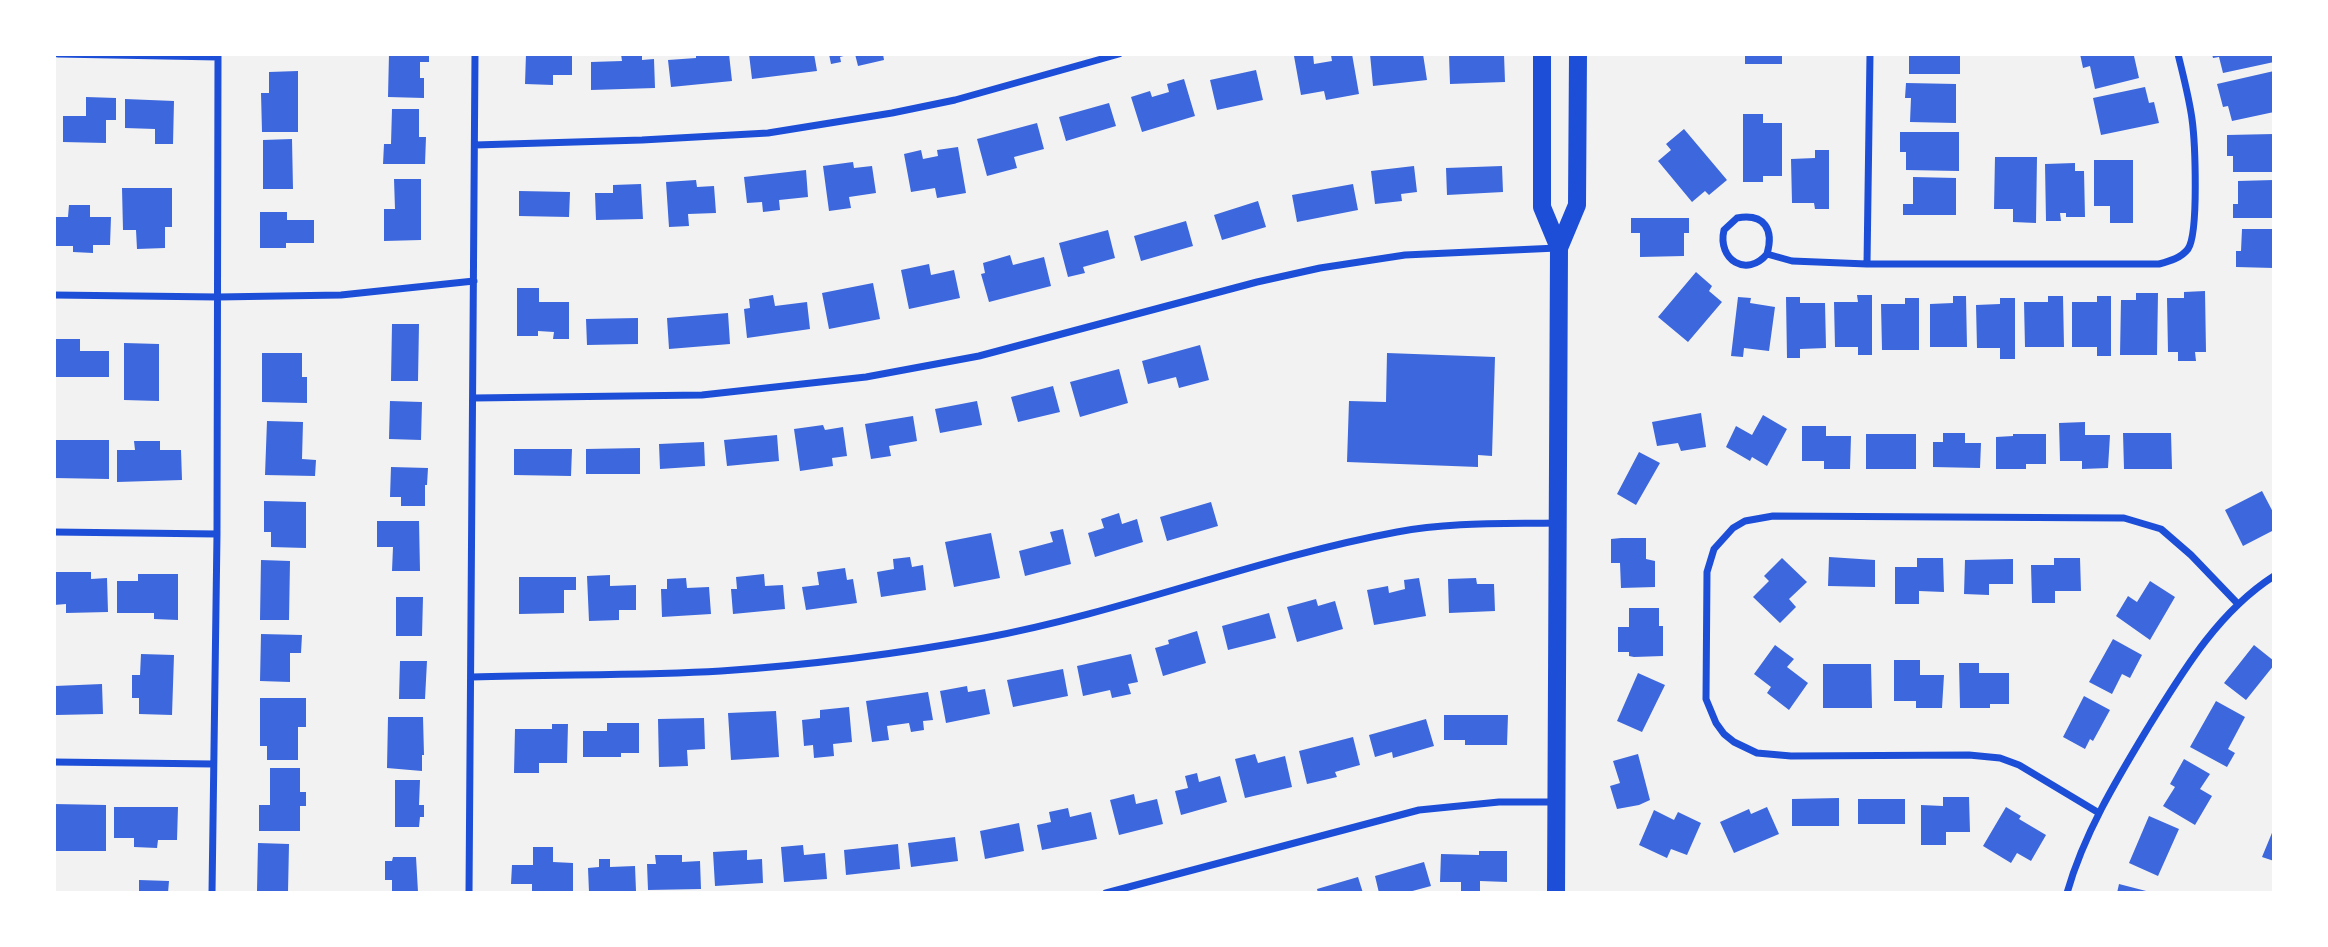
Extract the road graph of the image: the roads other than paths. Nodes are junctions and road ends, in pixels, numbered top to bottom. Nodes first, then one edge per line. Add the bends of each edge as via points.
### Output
1 (58, 54) edge
2 (475, 54) edge
3 (1119, 54) edge
4 (1542, 54) edge
5 (1577, 54) edge
6 (1870, 54) edge
7 (2178, 54) edge
8 (218, 55) edge
9 (475, 145) junction
10 (1559, 248) junction
11 (1767, 254) junction
12 (1867, 264) junction
13 (474, 281) junction
14 (54, 295) edge
15 (218, 297) junction
16 (474, 398) junction
17 (1557, 523) junction
18 (54, 532) edge
19 (217, 534) junction
20 (2274, 576) edge
21 (2238, 604) junction
22 (472, 677) junction
23 (54, 762) edge
24 (213, 764) junction
25 (1556, 802) junction
26 (2099, 813) junction
27 (212, 893) edge
28 (469, 893) edge
29 (1105, 893) edge
30 (1556, 893) edge
31 (2067, 893) edge

1 - 8 street
2 - 9 street
3 - 9 street via 955,100 768,133
4 - 10 main road via 1542,207
5 - 10 main road via 1577,205
6 - 12 street
7 - 12 street via 2192,116 2194,229 2188,248 2174,260 2159,264
8 - 15 street
9 - 13 street
10 - 16 street via 1405,254 1342,264 979,356 866,377 702,396
10 - 17 main road
11 - 11 street via 1756,263 1738,264 1723,248 1724,230 1738,218 1756,218 1770,233
11 - 12 street via 1792,261
13 - 15 street via 341,295
13 - 16 street
14 - 15 street
15 - 19 street
16 - 22 street
17 - 22 street via 1399,531 1069,619 908,651 721,671
17 - 25 main road
18 - 19 street
19 - 24 street
20 - 21 street
21 - 26 street via 2182,674
21 - 26 street via 2161,529 2124,518 1773,516 1745,521 1714,549 1705,587 1706,699 1716,723 1734,743 1757,753 1791,756 1986,755 2019,765
22 - 28 street
23 - 24 street
24 - 27 street
25 - 29 street via 1419,810
25 - 30 main road
26 - 31 street

